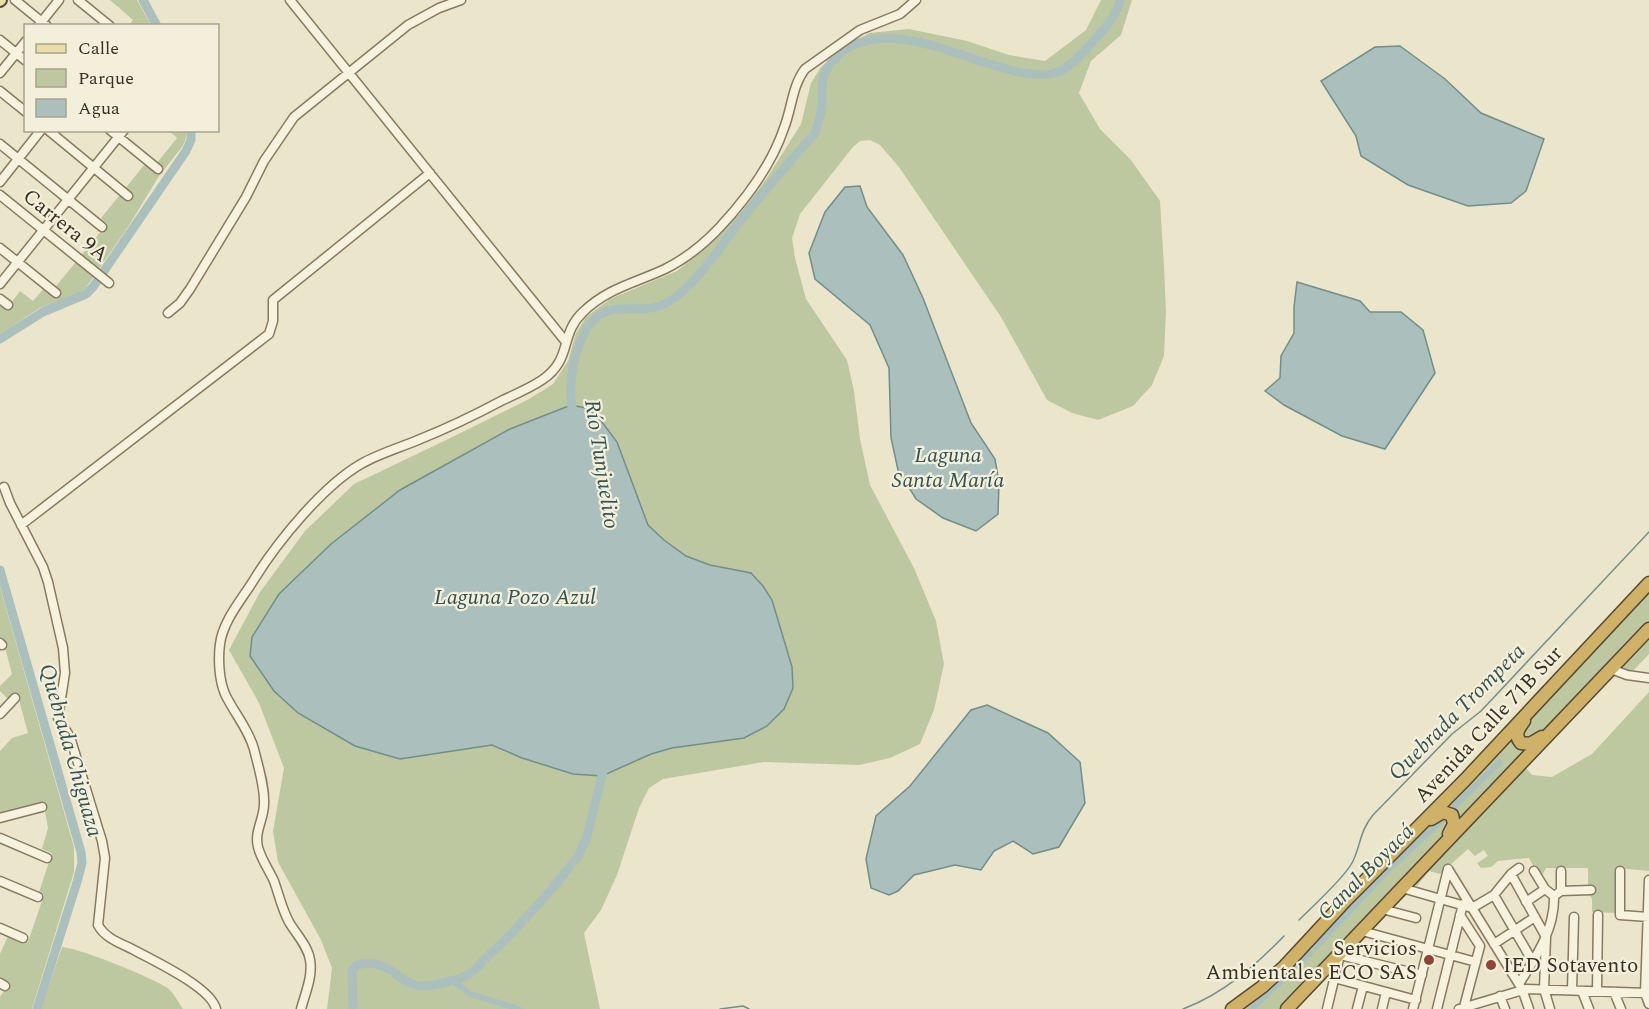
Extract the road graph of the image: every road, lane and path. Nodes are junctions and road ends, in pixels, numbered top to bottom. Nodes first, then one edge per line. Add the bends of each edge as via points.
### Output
1 (15, 0) edge
2 (59, 0) edge
3 (78, 0) edge
4 (290, 0) edge
5 (461, 0) edge
6 (916, 0) edge
7 (42, 24) edge
8 (108, 24) edge
9 (0, 40) edge
10 (24, 43) edge
11 (16, 53) junction
12 (24, 59) edge
13 (0, 73) edge
14 (349, 73) junction
15 (0, 91) edge
16 (24, 110) edge
17 (39, 132) edge
18 (50, 132) edge
19 (121, 134) edge
20 (0, 144) edge
21 (18, 159) junction
22 (93, 168) junction
23 (158, 169) dead end
24 (430, 173) junction
25 (0, 182) edge
26 (0, 195) edge
27 (128, 196) dead end
28 (68, 200) junction
29 (102, 227) dead end
30 (43, 230) junction
31 (0, 248) edge
32 (17, 262) junction
33 (108, 282) dead end
34 (0, 284) edge
35 (56, 293) dead end
36 (168, 313) dead end
37 (566, 342) junction
38 (4, 487) dead end
39 (21, 525) junction
40 (1649, 583) edge
41 (1649, 629) edge
42 (1611, 669) junction
43 (1649, 678) edge
44 (1544, 694) junction
45 (15, 698) dead end
46 (0, 714) edge
47 (1563, 719) junction
48 (42, 807) dead end
49 (0, 818) edge
50 (1409, 836) junction
51 (0, 838) edge
52 (1432, 857) junction
53 (47, 858) dead end
54 (1519, 868) dead end
55 (1533, 871) dead end
56 (1562, 871) dead end
57 (1620, 871) dead end
58 (1510, 874) junction
59 (1649, 880) edge
60 (0, 881) edge
61 (1402, 888) junction
62 (1545, 889) junction
63 (1591, 890) dead end
64 (1558, 893) junction
65 (1494, 895) junction
66 (38, 897) dead end
67 (1441, 898) junction
68 (1526, 902) junction
69 (1463, 904) junction
70 (1472, 908) junction
71 (1382, 909) junction
72 (1460, 915) junction
73 (1598, 915) dead end
74 (1535, 917) junction
75 (1574, 917) dead end
76 (1648, 917) edge
77 (1416, 918) dead end
78 (0, 928) edge
79 (1515, 931) junction
80 (1362, 932) junction
81 (1546, 937) junction
82 (23, 938) dead end
83 (1494, 944) junction
84 (1428, 949) junction
85 (1340, 955) junction
86 (1450, 955) junction
87 (1476, 962) junction
88 (1533, 962) junction
89 (1422, 975) junction
90 (1334, 978) junction
91 (1363, 986) junction
92 (1521, 987) junction
93 (1544, 989) junction
94 (1577, 990) junction
95 (1597, 991) junction
96 (1386, 992) junction
97 (1614, 992) junction
98 (1647, 993) edge
99 (1500, 996) junction
100 (1416, 1000) junction
101 (1649, 1004) edge
102 (1478, 1006) edge
103 (1462, 1008) edge
104 (216, 1009) edge
105 (301, 1009) edge
106 (1232, 1009) edge
107 (1287, 1009) edge
108 (1328, 1009) edge
109 (1357, 1009) edge
110 (1382, 1009) edge
111 (1413, 1009) edge
112 (1437, 1009) edge
113 (1505, 1009) edge
114 (1529, 1009) edge
115 (1550, 1009) edge
116 (1589, 1009) edge
117 (1621, 1009) edge

1 - 7 street
2 - 7 street
3 - 8 street
4 - 14 street
5 - 14 street via 408,25
6 - 37 street via 900,14 860,30 805,69 798,78 785,128 772,155 760,177 719,228 682,259 596,301 580,315
9 - 11 street
10 - 11 street
11 - 12 street
11 - 13 street
14 - 24 street
14 - 36 street via 294,117 190,289
15 - 16 street
17 - 21 street
18 - 22 street
19 - 22 street
19 - 23 street
20 - 21 street
21 - 25 street
21 - 28 street
22 - 27 street
22 - 28 street
24 - 37 street
24 - 39 street via 273,300 269,334
26 - 30 street, Carrera 9A
28 - 29 street
28 - 30 street
30 - 32 street
30 - 33 street, Carrera 9A
31 - 32 street
32 - 34 street
32 - 35 street
37 - 105 street via 561,362 540,381 458,424 363,462 333,484 268,556 223,633 219,656 222,687 253,747 264,798 257,833 259,850 310,962
38 - 39 street
39 - 104 street via 43,567 63,648 65,673 58,718 70,737 102,841 105,858 98,925 106,935 199,988
40 - 44 highway, Avenida Calle 71B Sur
41 - 42 highway
42 - 43 street
42 - 47 highway
44 - 47 highway via 1518,729 1519,741 1533,743
44 - 50 highway, Avenida Calle 71B Sur
45 - 46 street
47 - 52 highway
48 - 49 street
50 - 52 highway via 1440,813 1452,815 1453,828
50 - 106 highway, Avenida Calle 71B Sur via 1269,982
51 - 53 street
52 - 61 highway
54 - 58 street
55 - 62 street
56 - 64 street
57 - 76 street via 1620,915
58 - 65 street
58 - 68 street
59 - 76 street
60 - 66 street
61 - 67 street
61 - 71 highway
62 - 64 street
62 - 68 street
63 - 64 street
64 - 81 street
65 - 70 street
65 - 79 street
67 - 69 street
67 - 70 street via 1448,869
67 - 84 street
68 - 74 street
69 - 70 street
69 - 72 street
70 - 83 street
71 - 77 street
71 - 80 highway
72 - 86 street
72 - 87 street via 1480,946
73 - 95 street
74 - 79 street
74 - 81 street
75 - 94 street
76 - 98 street
78 - 82 street
79 - 83 street
79 - 88 street
80 - 84 street
80 - 85 highway
81 - 88 street
81 - 93 street
83 - 92 street
84 - 86 street
84 - 89 street
85 - 89 street
85 - 90 street
85 - 107 highway
86 - 87 street
86 - 112 street
87 - 103 street
88 - 92 street
89 - 100 street
90 - 91 street
90 - 108 street
91 - 96 street
91 - 109 street
92 - 93 street
92 - 99 street
92 - 114 street
93 - 94 street
93 - 115 street
94 - 95 street
94 - 116 street
95 - 97 street
96 - 100 street
96 - 110 street
97 - 98 street
97 - 117 street
98 - 101 street
99 - 102 street
99 - 113 street
100 - 111 street
102 - 103 street

